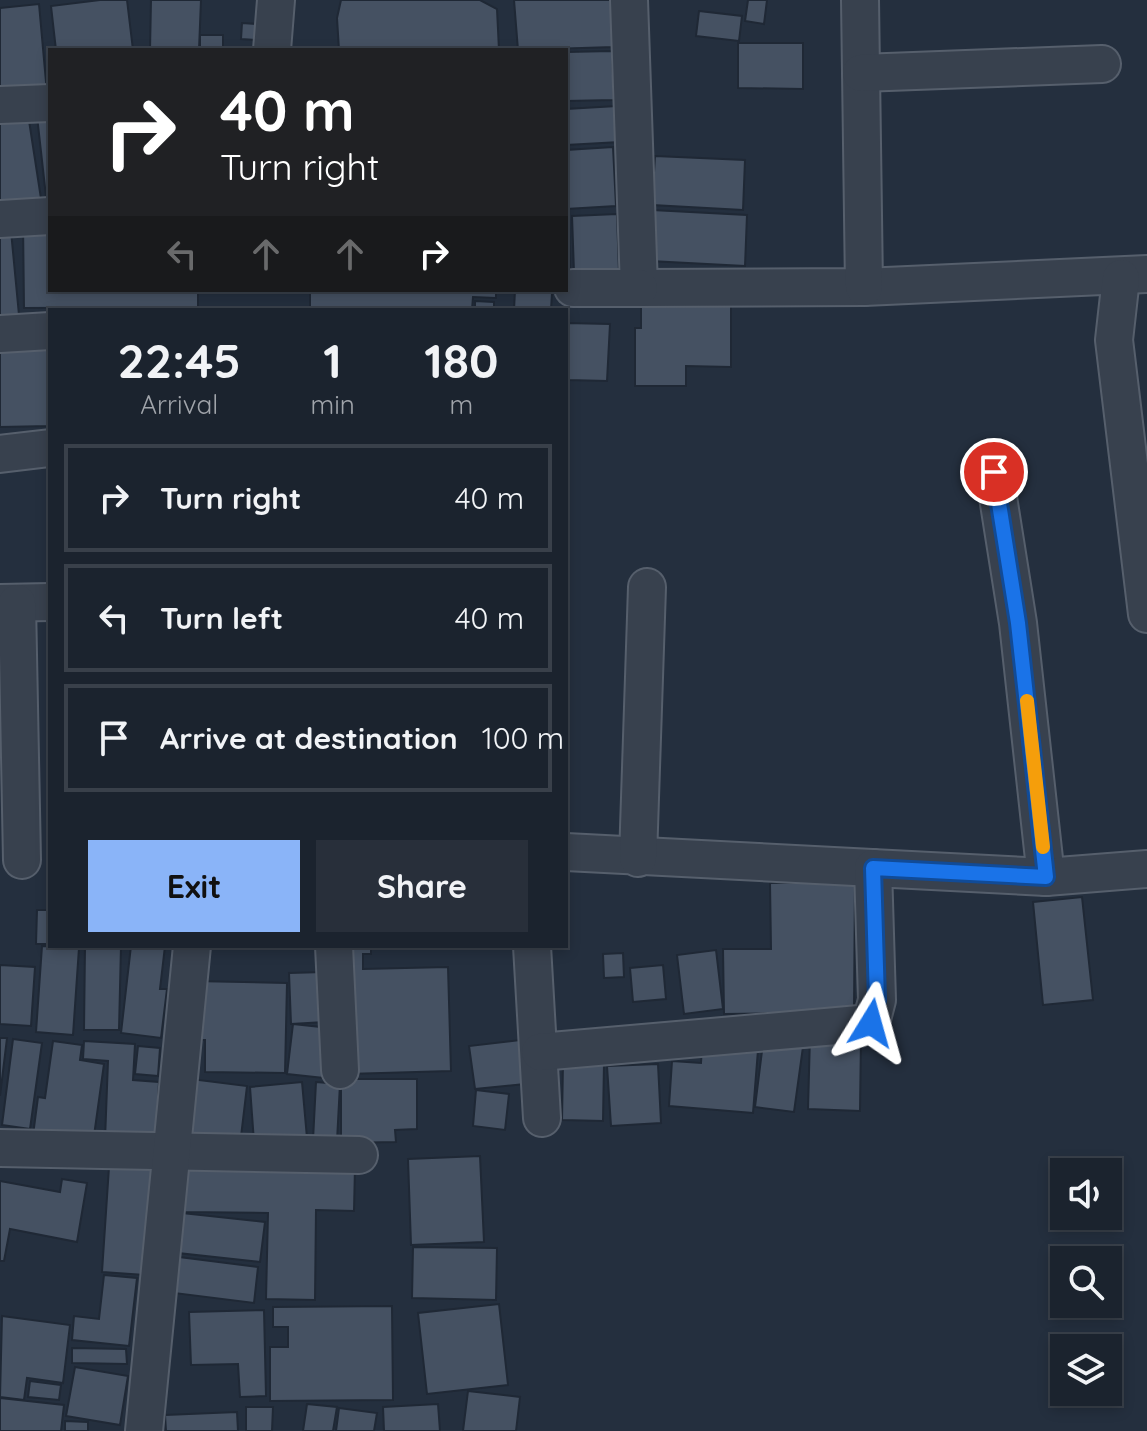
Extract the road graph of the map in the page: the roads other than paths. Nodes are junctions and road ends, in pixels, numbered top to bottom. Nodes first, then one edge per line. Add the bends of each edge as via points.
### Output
1 (276, 0) edge
2 (629, 0) edge
3 (860, 0) edge
4 (272, 48) edge
5 (1102, 64) dead end
6 (861, 73) junction
7 (48, 103) edge
8 (0, 105) edge
9 (48, 216) edge
10 (0, 219) edge
11 (1134, 276) edge
12 (864, 287) junction
13 (573, 288) dead end
14 (639, 288) junction
15 (48, 331) edge
16 (0, 334) edge
17 (48, 448) edge
18 (0, 454) edge
19 (994, 472) dead end
20 (647, 587) dead end
21 (22, 603) edge
22 (1147, 614) edge
23 (568, 852) edge
24 (638, 858) junction
25 (24, 860) edge
26 (873, 868) junction
27 (1147, 869) edge
28 (1046, 877) junction
29 (192, 948) edge
30 (334, 948) edge
31 (532, 948) edge
32 (540, 1052) junction
33 (340, 1070) dead end
34 (542, 1118) dead end
35 (0, 1148) edge
36 (174, 1154) junction
37 (359, 1155) dead end
38 (144, 1431) edge

1 - 4 street
2 - 14 street
3 - 6 street
5 - 6 street
6 - 12 street
7 - 8 street
9 - 10 street
11 - 12 street
11 - 22 street via 1114,340
12 - 14 street
13 - 14 street
15 - 16 street
17 - 18 street
19 - 28 street via 1018,623
20 - 24 street
21 - 25 street
23 - 24 street
24 - 26 street
26 - 28 street
26 - 32 street via 877,1000 871,1023
27 - 28 street
29 - 36 street
30 - 33 street
31 - 32 street
32 - 34 street
35 - 36 street
36 - 37 street
36 - 38 street

